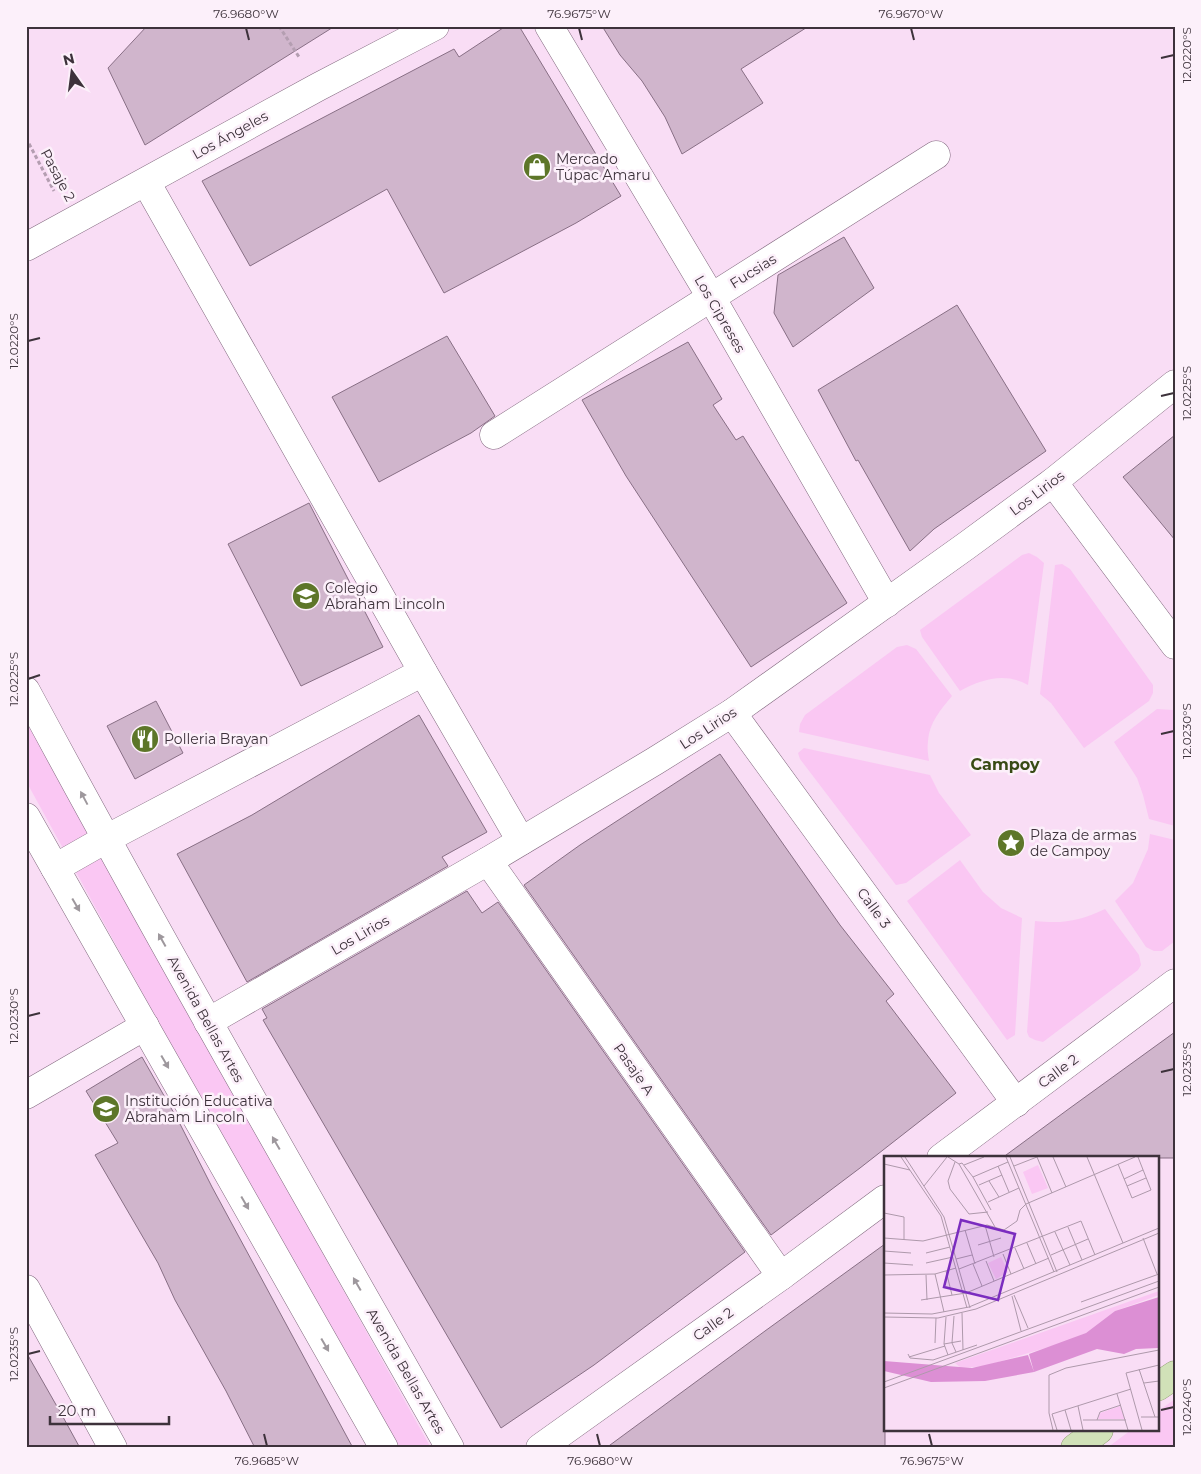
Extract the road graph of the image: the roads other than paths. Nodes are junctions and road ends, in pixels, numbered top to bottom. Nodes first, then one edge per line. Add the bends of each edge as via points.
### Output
1 (435, 26) edge
2 (549, 26) edge
3 (936, 155) dead end
4 (146, 182) junction
5 (26, 247) edge
6 (710, 297) junction
7 (1175, 384) edge
8 (494, 435) dead end
9 (1053, 482) junction
10 (886, 603) junction
11 (1175, 645) edge
12 (423, 672) junction
13 (26, 691) edge
14 (732, 713) junction
15 (26, 817) edge
16 (106, 840) junction
17 (521, 841) junction
18 (488, 861) junction
19 (55, 868) junction
20 (1175, 983) edge
21 (208, 1022) junction
22 (145, 1026) junction
23 (26, 1095) edge
24 (1016, 1103) junction
25 (944, 1156) edge
26 (884, 1201) edge
27 (781, 1276) junction
28 (26, 1289) edge
29 (1175, 1375) edge
30 (1158, 1387) edge
31 (1096, 1432) edge
32 (113, 1448) edge
33 (384, 1448) edge
34 (450, 1448) edge
35 (540, 1448) edge
36 (1075, 1448) edge

1 - 4 street, Los Ángeles
2 - 6 street, Los Cipreses
3 - 6 street, Fucsias
4 - 5 street, Los Ángeles
4 - 12 street
6 - 8 street, Fucsias
6 - 10 street, Los Cipreses
7 - 9 street, Los Lirios
9 - 10 street, Los Lirios
9 - 11 street
10 - 14 street, Los Lirios
12 - 16 street
12 - 17 street
16 -> 13 street, Avenida Bellas Artes
14 - 17 street, Los Lirios
14 - 24 street, Calle 3
15 - 19 street
16 - 19 street
21 -> 16 street, Avenida Bellas Artes
17 - 18 street, Los Lirios
18 - 21 street, Los Lirios
18 - 27 street, Pasaje A
19 -> 22 street
20 - 24 street, Calle 2
34 -> 21 street, Avenida Bellas Artes
22 - 23 street
22 -> 33 street
24 - 25 street, Calle 2
26 - 27 street, Calle 2
27 - 35 street, Calle 2
28 - 32 street
29 - 30 main road
31 - 36 main road

